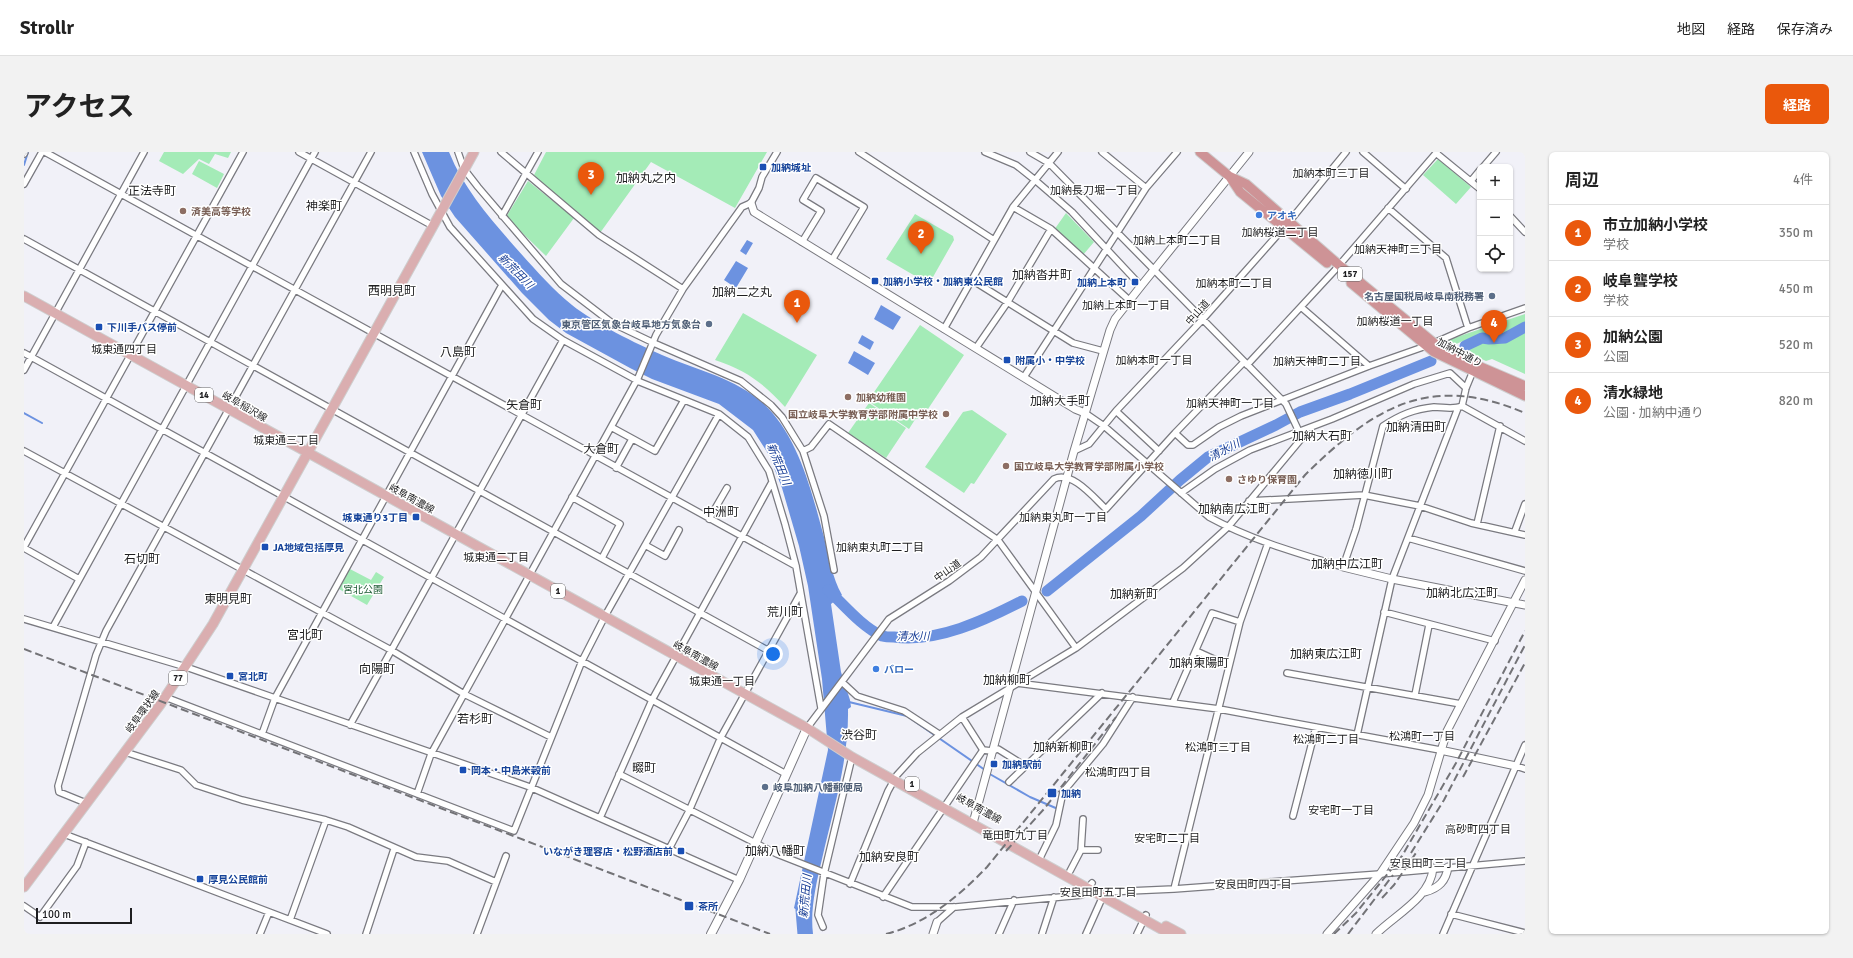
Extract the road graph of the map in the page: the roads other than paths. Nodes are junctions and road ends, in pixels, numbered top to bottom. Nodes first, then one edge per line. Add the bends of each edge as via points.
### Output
1 (43, 152) edge
2 (144, 152) edge
3 (242, 152) edge
4 (299, 152) edge
5 (315, 152) edge
6 (371, 152) edge
7 (414, 152) edge
8 (458, 152) edge
9 (474, 152) edge
10 (501, 152) edge
11 (538, 152) edge
12 (777, 152) edge
13 (859, 152) edge
14 (985, 152) edge
15 (1030, 152) edge
16 (1058, 152) edge
17 (1102, 152) edge
18 (1177, 152) edge
19 (1200, 152) edge
20 (1249, 152) edge
21 (1346, 152) edge
22 (1363, 152) edge
23 (1496, 152) edge
24 (1436, 153) edge
25 (311, 159) junction
26 (1049, 163) junction
27 (1486, 164) edge
28 (464, 169) junction
29 (526, 173) junction
30 (1477, 174) edge
31 (1229, 176) junction
32 (1035, 180) junction
33 (1471, 181) junction
34 (354, 182) junction
35 (24, 184) edge
36 (1477, 186) edge
37 (1146, 188) junction
38 (1406, 189) junction
39 (121, 194) junction
40 (751, 203) junction
41 (1013, 207) junction
42 (1388, 208) junction
43 (441, 211) junction
44 (502, 216) junction
45 (1513, 219) edge
46 (1286, 225) junction
47 (433, 226) junction
48 (1051, 229) junction
49 (1118, 232) junction
50 (1525, 232) edge
51 (196, 236) junction
52 (24, 239) edge
53 (994, 240) junction
54 (802, 242) junction
55 (1107, 249) junction
56 (832, 260) junction
57 (251, 266) junction
58 (1094, 268) junction
59 (1337, 268) junction
60 (1154, 269) junction
61 (79, 270) junction
62 (972, 280) junction
63 (502, 285) junction
64 (1141, 286) junction
65 (683, 289) junction
66 (294, 290) junction
67 (24, 296) edge
68 (1129, 300) junction
69 (1007, 303) junction
70 (1301, 307) junction
71 (1525, 308) edge
72 (154, 311) junction
73 (55, 313) junction
74 (1204, 320) junction
75 (1468, 328) junction
76 (944, 329) junction
77 (1053, 331) junction
78 (374, 334) junction
79 (563, 340) junction
80 (209, 342) junction
81 (652, 343) junction
82 (1430, 344) junction
83 (976, 348) junction
84 (1103, 351) junction
85 (24, 353) edge
86 (130, 354) junction
87 (31, 357) junction
88 (1245, 364) junction
89 (252, 365) junction
90 (1369, 366) junction
91 (24, 370) edge
92 (1473, 371) junction
93 (452, 377) junction
94 (1024, 377) junction
95 (638, 379) junction
96 (186, 385) junction
97 (1525, 386) edge
98 (1466, 388) junction
99 (1525, 396) edge
100 (106, 398) junction
101 (684, 400) junction
102 (1282, 401) junction
103 (1460, 407) junction
104 (229, 409) junction
105 (332, 410) junction
106 (1116, 411) junction
107 (1085, 413) junction
108 (719, 414) junction
109 (521, 415) junction
110 (1104, 426) junction
111 (1500, 426) junction
112 (611, 427) junction
113 (162, 429) junction
114 (1300, 431) junction
115 (1174, 433) junction
116 (632, 439) junction
117 (1525, 441) edge
118 (24, 451) edge
119 (803, 451) junction
120 (1074, 451) junction
121 (410, 452) junction
122 (1159, 452) junction
123 (204, 453) junction
124 (308, 453) junction
125 (595, 456) junction
126 (1148, 464) junction
127 (616, 468) junction
128 (64, 474) junction
129 (1068, 478) junction
130 (772, 482) junction
131 (727, 488) dead end
132 (479, 491) junction
133 (1179, 491) junction
134 (1364, 495) junction
135 (284, 496) junction
136 (386, 496) junction
137 (572, 497) junction
138 (671, 498) junction
139 (1249, 501) junction
140 (121, 504) junction
141 (1525, 504) edge
142 (1420, 506) junction
143 (709, 519) junction
144 (1477, 524) junction
145 (1228, 527) junction
146 (163, 528) junction
147 (679, 530) dead end
148 (1515, 531) junction
149 (553, 532) junction
150 (455, 534) junction
151 (1525, 534) edge
152 (742, 537) junction
153 (1408, 538) junction
154 (362, 540) junction
155 (998, 540) junction
156 (1268, 543) junction
157 (645, 545) junction
158 (24, 548) edge
159 (602, 558) junction
160 (796, 566) junction
161 (1343, 567) junction
162 (834, 570) dead end
163 (243, 571) junction
164 (1525, 571) edge
165 (630, 573) junction
166 (529, 575) junction
167 (431, 578) junction
168 (1392, 579) junction
169 (79, 580) junction
170 (1525, 580) edge
171 (1036, 593) junction
172 (800, 594) junction
173 (1514, 603) junction
174 (1525, 605) edge
175 (700, 612) junction
176 (1384, 612) junction
177 (322, 613) junction
178 (605, 616) junction
179 (24, 619) edge
180 (505, 619) junction
181 (1240, 622) junction
182 (1429, 625) junction
183 (53, 627) junction
184 (101, 641) junction
185 (1495, 641) junction
186 (1076, 648) junction
187 (391, 650) junction
188 (769, 650) junction
189 (1196, 651) junction
190 (676, 656) junction
191 (582, 661) junction
192 (1230, 666) junction
193 (186, 667) junction
194 (1287, 673) dead end
195 (843, 683) junction
196 (1017, 683) junction
197 (1368, 686) junction
198 (1010, 688) junction
199 (1102, 693) junction
200 (464, 694) junction
201 (744, 694) junction
202 (1415, 696) junction
203 (165, 697) junction
204 (1133, 697) junction
205 (274, 698) junction
206 (652, 700) junction
207 (1173, 702) junction
208 (1460, 704) junction
209 (821, 708) junction
210 (1219, 709) junction
211 (962, 717) junction
212 (350, 725) junction
213 (1316, 726) junction
214 (807, 728) junction
215 (262, 734) junction
216 (1357, 735) junction
217 (937, 736) junction
218 (551, 737) junction
219 (721, 737) junction
220 (1525, 745) edge
221 (983, 750) junction
222 (1440, 750) junction
223 (992, 751) junction
224 (125, 752) junction
225 (850, 753) junction
226 (431, 754) junction
227 (1025, 766) junction
228 (1516, 766) junction
229 (1525, 769) edge
230 (618, 774) junction
231 (786, 774) junction
232 (895, 777) junction
233 (1009, 782) dead end
234 (530, 787) junction
235 (417, 794) junction
236 (86, 803) junction
237 (946, 805) junction
238 (689, 811) junction
239 (1293, 816) dead end
240 (600, 818) junction
241 (1083, 819) dead end
242 (326, 820) junction
243 (974, 821) junction
244 (64, 834) junction
245 (86, 842) junction
246 (755, 844) junction
247 (394, 849) junction
248 (669, 849) junction
249 (1081, 850) junction
250 (1098, 850) dead end
251 (506, 856) dead end
252 (1040, 858) junction
253 (1525, 860) edge
254 (1472, 864) junction
255 (1448, 867) junction
256 (1433, 868) junction
257 (1070, 871) junction
258 (822, 873) junction
259 (1380, 874) junction
260 (739, 880) junction
261 (496, 882) junction
262 (850, 884) junction
263 (1090, 886) junction
264 (24, 887) edge
265 (1174, 889) junction
266 (1425, 892) junction
267 (1105, 894) junction
268 (883, 897) junction
269 (1054, 897) junction
270 (1014, 900) junction
271 (24, 906) edge
272 (954, 907) junction
273 (269, 912) junction
274 (1451, 914) junction
275 (1145, 917) junction
276 (290, 920) junction
277 (937, 922) joint
278 (823, 927) dead end
279 (713, 933) edge
280 (1176, 933) edge
281 (1525, 933) edge
282 (260, 934) edge
283 (328, 934) edge
284 (366, 934) edge
285 (477, 934) edge
286 (933, 934) edge
287 (999, 934) edge
288 (1042, 934) edge
289 (1086, 934) edge
290 (1137, 934) edge
291 (1327, 934) edge
292 (1376, 934) edge
293 (1443, 934) edge

1 - 35 street
1 - 39 street
2 - 39 street
3 - 51 street
4 - 25 street
5 - 25 street
6 - 34 street
7 - 43 street
8 - 28 street
9 - 28 main road
10 - 29 street
11 - 29 street
12 - 40 street via 762,177
13 - 53 street
14 - 32 street via 1016,165
15 - 26 street
16 - 26 street
17 - 37 street
18 - 37 street
19 - 31 highway, 加納中通り / 157
20 - 31 street
21 - 46 street, 中山道
22 - 38 street
23 - 27 street
24 - 33 street
24 - 38 street
25 - 34 street
25 - 57 street
26 - 32 street
26 - 49 street
28 - 43 main road
28 - 44 street
29 - 44 street
29 - 65 street via 599,235
30 - 33 street
31 - 46 highway, 加納中通り / 157 via 1240,192
31 - 60 street
32 - 41 street
32 - 55 street via 1072,212
33 - 36 street
34 - 47 street
34 - 66 street
37 - 49 street
38 - 42 street
39 - 51 street
39 - 61 street
40 - 54 street via 754,212
40 - 65 street via 742,208
41 - 48 street
41 - 53 street
42 - 59 street
42 - 75 street via 1446,258
43 - 47 main road
43 - 63 street via 450,227
44 - 81 street via 570,292 612,322
45 - 50 street
46 - 59 highway, 加納中通り / 157
46 - 74 street, 中山道
47 - 78 main road
48 - 58 street
48 - 69 street
49 - 55 street
49 - 60 street
51 - 57 street
51 - 72 street
52 - 61 street
53 - 62 street
54 - 56 street
54 - 56 street via 821,211 803,200 816,178 864,207
55 - 58 street
55 - 64 street
56 - 76 street
57 - 66 street
57 - 80 street
58 - 68 street
58 - 77 street
59 - 70 street
59 - 82 highway, 加納中通り / 157
60 - 64 street
60 - 74 street
61 - 72 street
61 - 73 street
62 - 69 street
62 - 76 street
63 - 79 street via 533,319
63 - 93 street
64 - 68 street
65 - 81 street
66 - 78 street
66 - 89 street
67 - 73 main road, 岐阜稲沢線 / 14
68 - 84 street via 1115,319
69 - 77 street
69 - 83 street
70 - 88 street
70 - 90 street
71 - 75 street
72 - 80 street
72 - 86 street
73 - 86 main road, 岐阜稲沢線 / 14
73 - 87 street
74 - 88 street
74 - 106 street, 中山道
75 - 82 street
76 - 83 street
77 - 84 street via 1073,344
77 - 94 street
78 - 93 street
78 - 105 main road
79 - 95 street
79 - 109 street
80 - 89 street
80 - 96 street
81 - 95 street
81 - 119 street via 741,381 782,417
82 - 90 street
82 - 92 highway, 加納中通り / 157
82 - 97 highway, 加納中通り / 157
83 - 94 street
84 - 107 street
85 - 87 street
86 - 96 main road, 岐阜稲沢線 / 14
86 - 100 street
87 - 91 street
87 - 100 street
88 - 102 street
88 - 115 street
89 - 104 street
89 - 105 street
90 - 102 street
92 - 98 street
92 - 99 highway, 加納中通り / 157
93 - 109 street
93 - 121 street
94 - 107 street
95 - 101 street
95 - 112 street
96 - 104 main road, 岐阜稲沢線 / 14
96 - 113 street
98 - 103 street
98 - 114 street via 1447,373 1385,395
100 - 113 street
100 - 128 street
101 - 108 street
101 - 116 street via 655,451
102 - 114 street via 1290,410
102 - 115 street via 1225,424 1193,445 1188,445
103 - 111 street
103 - 134 street via 1411,410 1383,426
103 - 142 street
104 - 123 street
104 - 124 main road, 岐阜稲沢線 / 14
105 - 121 street
105 - 124 main road
106 - 110 street, 中山道
106 - 122 street
107 - 110 street
107 - 120 street
108 - 130 street via 748,438 769,471
108 - 138 street
109 - 125 street
109 - 132 street
110 - 120 street, 中山道 via 1089,444
110 - 126 street
111 - 117 street
111 - 144 street
112 - 116 street
112 - 125 street
113 - 123 street
113 - 140 street
114 - 133 street via 1250,450
114 - 139 street via 1302,438
115 - 122 street
116 - 127 street
118 - 128 street
119 - 155 street via 811,447 829,424
119 - 162 street via 824,516
120 - 129 street
121 - 132 street
121 - 136 street
122 - 126 street
123 - 135 street
123 - 146 street
124 - 135 main road, 岐阜環状線 / 77
124 - 136 main road, 岐阜南濃線 / 1
125 - 127 street
125 - 137 street
126 - 129 street via 1106,508
126 - 133 street
127 - 138 street
128 - 140 street
128 - 158 street
129 - 155 street, 中山道 via 1054,480
129 - 171 street
130 - 152 street
130 - 160 street
131 - 143 street
132 - 149 street
132 - 150 street
133 - 145 street via 1209,517
134 - 139 street
134 - 142 street
134 - 161 street
135 - 154 street
135 - 163 main road, 岐阜環状線 / 77
136 - 150 main road, 岐阜南濃線 / 1
136 - 154 street
137 - 149 street
137 - 159 street via 620,524
138 - 143 street
138 - 157 street
139 - 145 street
140 - 146 street
140 - 169 street
141 - 148 street
142 - 144 street
142 - 153 street
143 - 152 street
144 - 148 street
145 - 156 street
145 - 186 street via 1183,568
146 - 163 street
146 - 184 street
147 - 157 street via 665,556
148 - 151 street
149 - 159 street
149 - 166 street
150 - 166 main road, 岐阜南濃線 / 1
150 - 167 street
152 - 160 street
152 - 175 street
153 - 164 street
153 - 168 street
154 - 167 street
154 - 177 street
155 - 171 street
155 - 195 street, 中山道 via 981,557 949,581 889,618
156 - 161 street
156 - 181 street
157 - 165 street
158 - 169 street
159 - 165 street
160 - 172 street
161 - 168 street
163 - 177 street
163 - 193 main road, 岐阜環状線 / 77
165 - 175 street
165 - 178 street
166 - 178 main road, 岐阜南濃線 / 1
166 - 180 street
167 - 180 street
167 - 187 street
168 - 173 street
168 - 176 street
169 - 183 street
170 - 173 street
171 - 186 street
171 - 198 street
172 - 188 street
172 - 209 street
173 - 174 street
173 - 185 street
175 - 188 street
175 - 190 street
176 - 182 street
176 - 197 street
177 - 187 street
177 - 205 street
178 - 190 main road, 岐阜南濃線 / 1
178 - 191 street
179 - 183 street
180 - 191 street
180 - 200 street
181 - 189 street via 1212,613
181 - 192 street
182 - 185 street
182 - 202 street
183 - 184 street
184 - 193 street
184 - 236 street via 58,786 59,792
185 - 208 street
186 - 196 street
187 - 200 street
187 - 212 street
188 - 201 street
189 - 192 street
189 - 207 street
190 - 201 main road, 岐阜南濃線 / 1
190 - 206 street
191 - 206 street
191 - 218 street
192 - 210 street
193 - 203 main road, 岐阜環状線 / 77
193 - 205 street
194 - 197 street
195 - 209 street, 中山道
195 - 217 street via 857,696 904,711
196 - 198 street
196 - 199 street
197 - 202 street
197 - 216 street
198 - 211 street
198 - 223 street
199 - 204 street
199 - 227 street
200 - 218 street
200 - 226 street
201 - 214 main road, 岐阜南濃線 / 1
201 - 219 street
202 - 208 street
203 - 215 street
203 - 224 main road, 岐阜環状線 / 77
204 - 207 street
204 - 252 street via 1103,744 1063,792 1056,826
205 - 212 street
205 - 215 street
206 - 219 street
206 - 230 street
207 - 210 street
208 - 222 street
209 - 214 street, 中山道
210 - 213 street
210 - 265 street
211 - 217 street
211 - 221 street
212 - 226 street
213 - 216 street
213 - 239 street
214 - 225 main road, 岐阜南濃線 / 1
214 - 231 main road
215 - 235 street
216 - 222 street
217 - 232 street
218 - 234 street
219 - 231 street
219 - 238 street
220 - 228 street
221 - 223 street
221 - 237 street
222 - 228 street
222 - 259 street via 1428,795 1414,824
223 - 227 street via 998,749
223 - 243 street
224 - 236 main road, 岐阜環状線 / 77
224 - 242 street via 181,770 196,785 224,795
225 - 232 main road, 岐阜南濃線 / 1
225 - 258 street
226 - 234 street
226 - 235 street
227 - 233 street
228 - 229 street
228 - 254 street
230 - 238 street
230 - 240 street
231 - 246 main road
232 - 237 main road, 岐阜南濃線 / 1
232 - 262 street
234 - 235 street via 514,831
234 - 240 street
236 - 244 main road, 岐阜環状線 / 77
237 - 243 main road, 岐阜南濃線 / 1
237 - 268 street
238 - 246 street
238 - 248 street
240 - 248 street
241 - 249 street
242 - 247 street via 348,827
242 - 276 street
243 - 252 main road, 岐阜南濃線 / 1
244 - 245 street
244 - 264 main road, 岐阜環状線 / 77
245 - 271 street via 77,866 40,917
245 - 273 street
246 - 258 street
246 - 260 main road
247 - 261 street via 416,858 448,861
247 - 284 street
248 - 260 street
249 - 250 street
249 - 257 street
251 - 261 street
252 - 257 main road, 岐阜南濃線 / 1
252 - 263 main road, 岐阜南濃線 / 1
253 - 254 street
254 - 255 street
254 - 274 street
255 - 256 street
255 - 266 street via 1444,880 1434,889
256 - 259 street
256 - 266 street via 1432,878
257 - 263 main road, 岐阜南濃線 / 1
258 - 262 street
258 - 278 street via 818,915
259 - 265 street
259 - 291 street
260 - 279 main road
261 - 285 street
262 - 268 street
263 - 267 main road, 岐阜南濃線 / 1
263 - 269 street via 1082,895
265 - 267 street
266 - 292 street
267 - 275 main road, 岐阜南濃線 / 1
267 - 289 street
268 - 272 street via 912,907
269 - 270 street
269 - 288 street
270 - 272 street
270 - 287 street
272 - 277 street
273 - 276 street
273 - 282 street
274 - 281 street
274 - 293 street
275 - 280 main road, 岐阜南濃線 / 1
275 - 290 street
276 - 283 street
277 - 286 street

